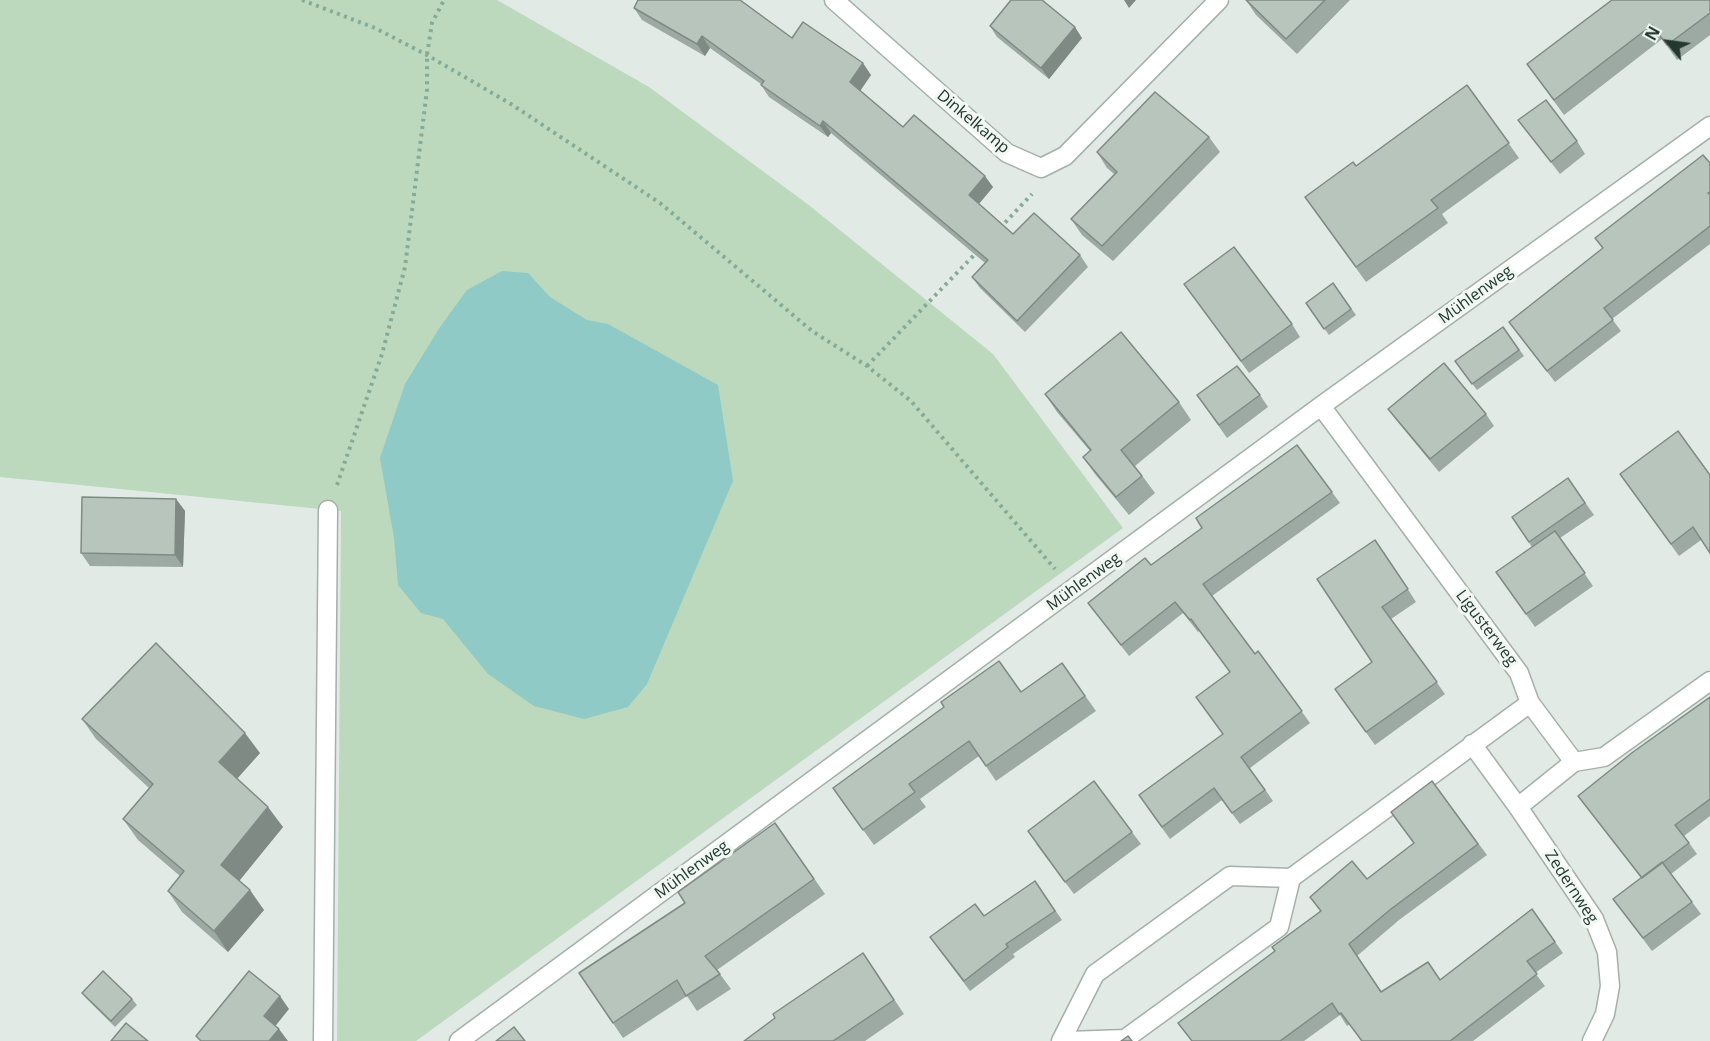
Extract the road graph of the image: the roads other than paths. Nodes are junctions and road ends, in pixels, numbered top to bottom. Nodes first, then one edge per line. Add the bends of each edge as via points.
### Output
1 (834, 0) edge
2 (1219, 0) edge
3 (1710, 126) edge
4 (1321, 406) junction
5 (328, 510) road end
6 (1710, 681) edge
7 (1530, 703) junction
8 (1472, 744) junction
9 (1574, 762) junction
10 (1518, 807) junction
11 (1291, 878) junction
12 (323, 1041) edge
13 (459, 1041) edge
14 (1061, 1041) edge
15 (1068, 1041) edge
16 (1592, 1041) edge

1 - 2 street, Dinkelkamp via 1007,153 1041,168 1065,156
3 - 4 street, Mühlenweg
4 - 7 street, Ligusterweg via 1519,673
4 - 13 street, Mühlenweg
5 - 12 street
6 - 9 street via 1604,757
7 - 8 street
7 - 9 street
8 - 10 street, Zedernweg
8 - 11 street
9 - 10 street
10 - 16 street, Zedernweg via 1594,919 1607,952 1610,986 1605,1014
11 - 14 street via 1230,876 1220,883 1095,974
11 - 15 street via 1279,927 1125,1039

